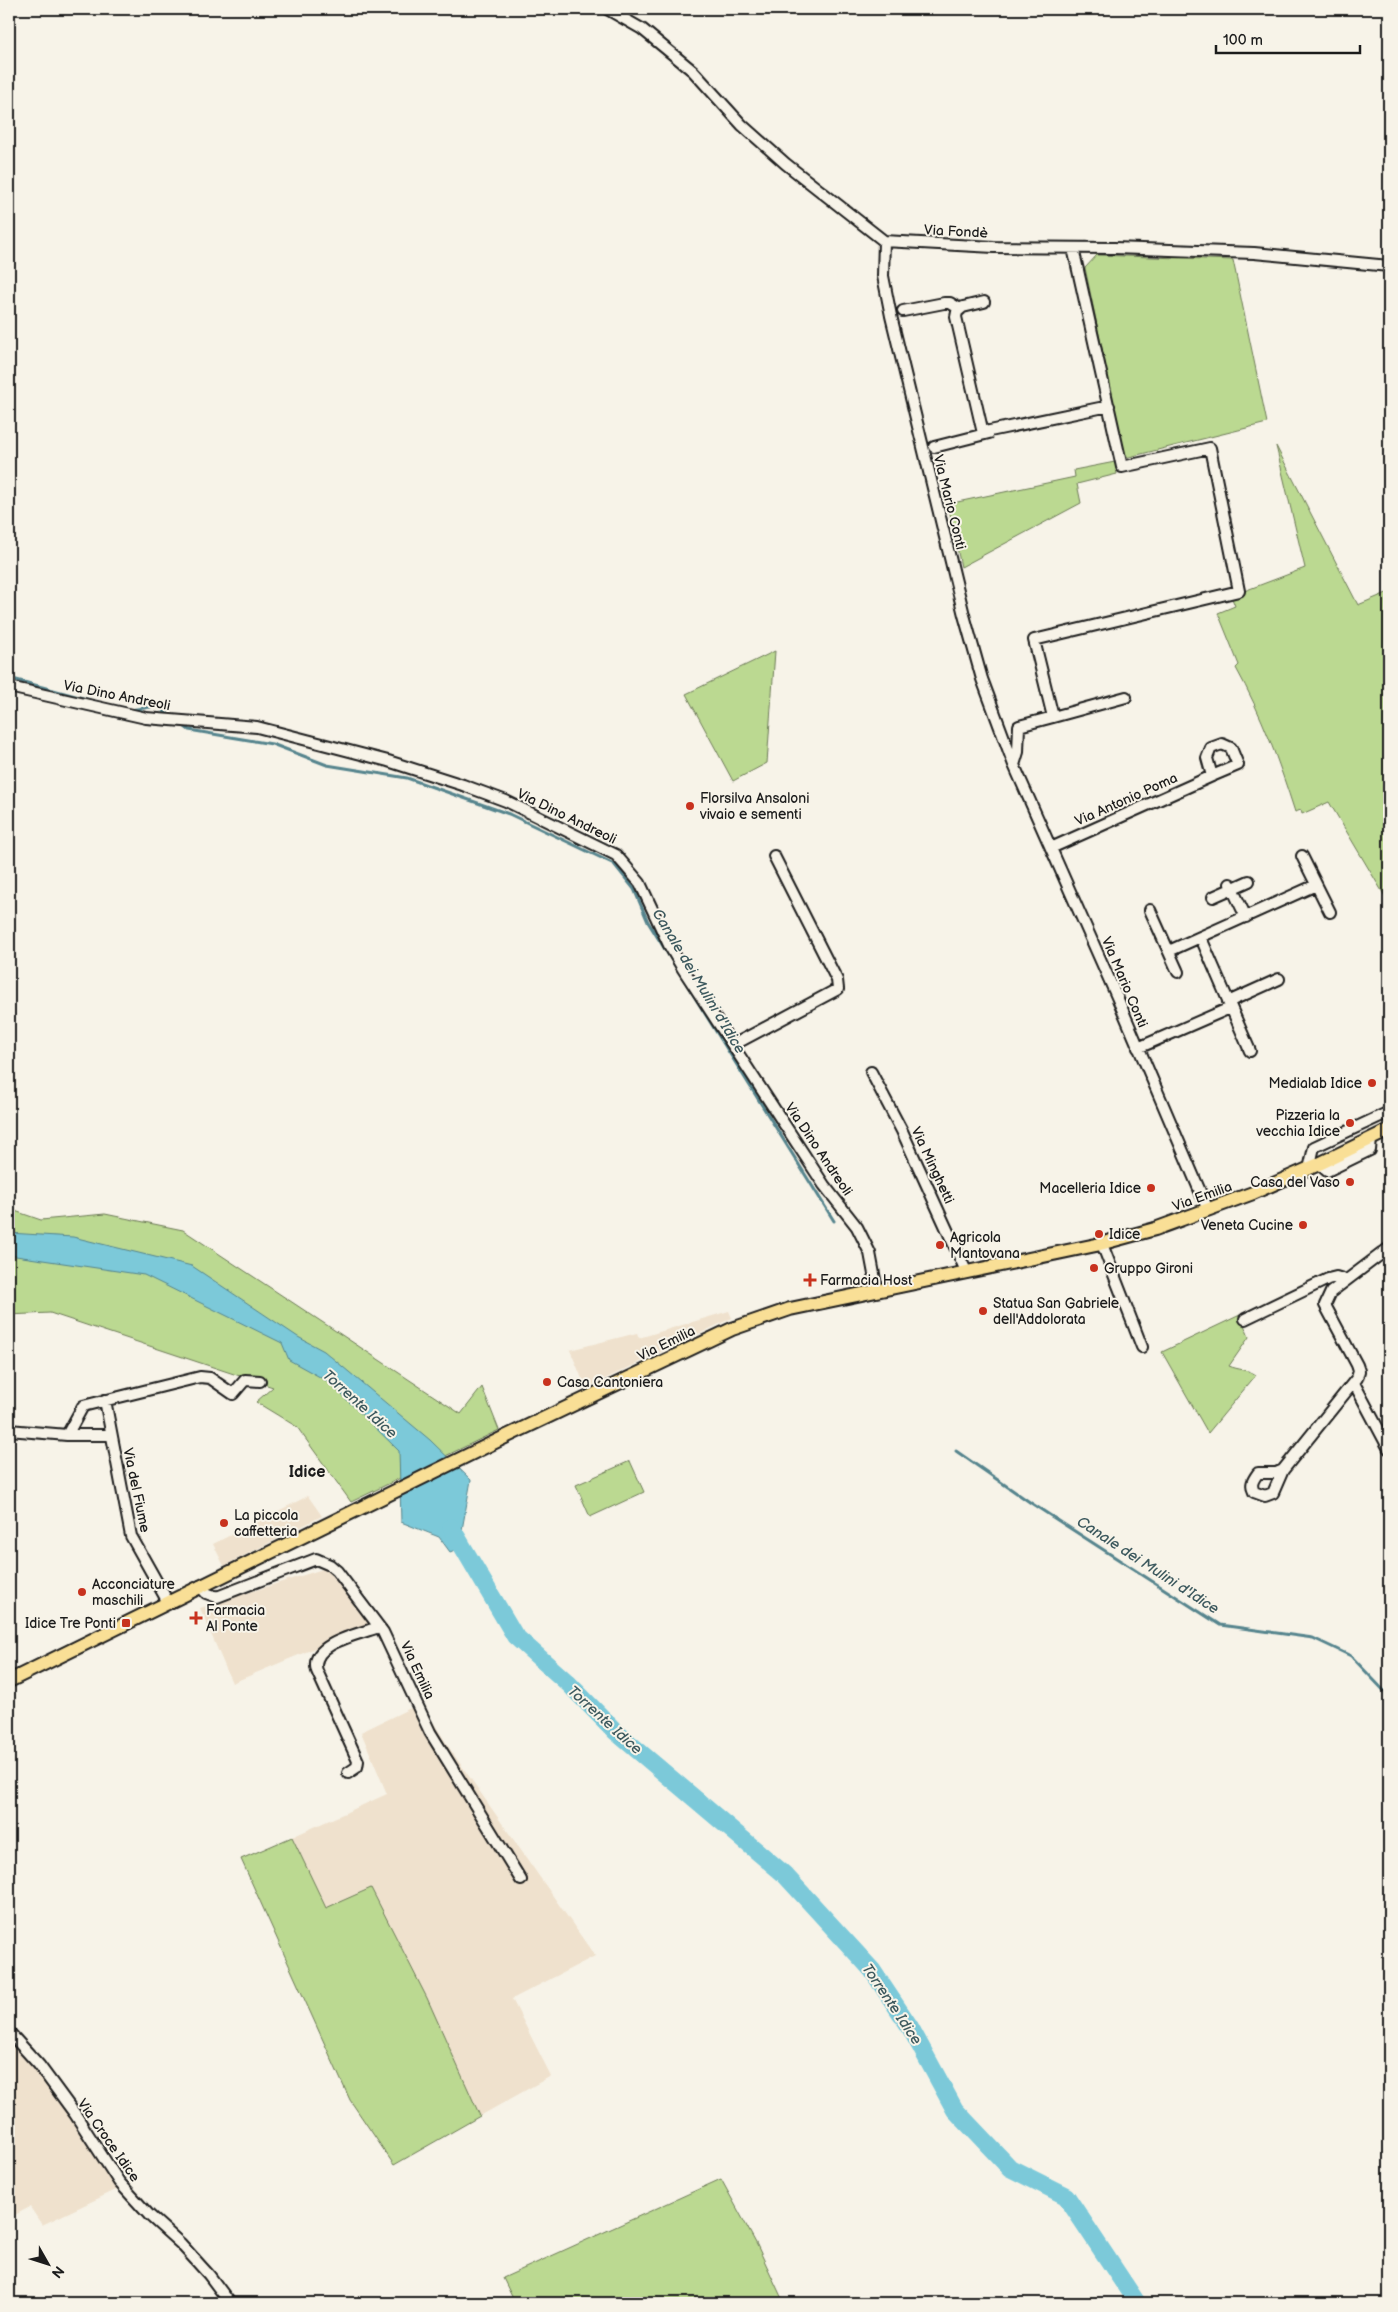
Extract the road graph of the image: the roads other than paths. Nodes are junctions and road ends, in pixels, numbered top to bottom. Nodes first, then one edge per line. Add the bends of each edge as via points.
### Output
1 (607, 9) edge
2 (884, 241) junction
3 (1073, 248) junction
4 (1389, 266) edge
5 (984, 302) dead end
6 (960, 309) junction
7 (903, 311) dead end
8 (1109, 406) junction
9 (989, 433) junction
10 (934, 447) dead end
11 (9, 687) edge
12 (1126, 697) dead end
13 (1053, 717) junction
14 (1014, 765) junction
15 (1212, 776) dead end
16 (1051, 848) junction
17 (774, 856) dead end
18 (1302, 856) dead end
19 (1249, 881) dead end
20 (1231, 886) junction
21 (1316, 886) junction
22 (1213, 897) dead end
23 (1150, 910) dead end
24 (1330, 912) dead end
25 (1246, 917) junction
26 (1201, 938) junction
27 (1169, 951) junction
28 (1178, 972) dead end
29 (1279, 980) dead end
30 (1229, 1005) junction
31 (733, 1045) junction
32 (1138, 1048) junction
33 (1250, 1051) dead end
34 (871, 1072) dead end
35 (1389, 1112) edge
36 (1389, 1130) edge
37 (1314, 1166) junction
38 (1208, 1210) junction
39 (1102, 1244) junction
40 (1389, 1248) edge
41 (966, 1271) junction
42 (1346, 1280) junction
43 (877, 1290) junction
44 (1245, 1319) dead end
45 (1142, 1347) dead end
46 (260, 1381) dead end
47 (1354, 1383) junction
48 (105, 1400) junction
49 (9, 1430) edge
50 (67, 1435) junction
51 (112, 1436) junction
52 (1389, 1449) edge
53 (1283, 1470) dead end
54 (218, 1577) junction
55 (200, 1586) junction
56 (238, 1589) junction
57 (168, 1602) junction
58 (379, 1627) junction
59 (9, 1681) edge
60 (348, 1773) dead end
61 (521, 1880) dead end
62 (9, 2032) edge
63 (230, 2303) edge

1 - 2 street via 642,29 693,71 742,125
2 - 3 street, Via Fondè
2 - 14 street, Via Mario Conti via 883,276 910,399 982,679
3 - 4 street, Via Fondè via 1254,253
3 - 8 street
5 - 6 street
6 - 7 street via 944,303
6 - 9 street via 956,317 982,429
8 - 9 street
8 - 13 street via 1122,467 1210,448 1239,591 1034,640
9 - 10 street
11 - 31 street, Via Dino Andreoli via 146,718 257,726 398,764 506,801 616,855 640,883 669,946
12 - 13 street
13 - 14 street via 1018,726 1018,752
14 - 16 street, Via Mario Conti
15 - 16 street, Via Antonio Poma
16 - 32 street, Via Mario Conti
17 - 31 street via 837,980 838,989
18 - 21 street
19 - 20 street
20 - 22 street
20 - 25 street
21 - 24 street
21 - 25 street
23 - 27 street
25 - 26 street
26 - 27 street
26 - 30 street
27 - 28 street
29 - 30 street
30 - 32 street
30 - 33 street
31 - 43 street, Via Dino Andreoli via 824,1185 857,1227 870,1253
32 - 38 street, Via Mario Conti
34 - 41 street, Via Minghetti via 902,1131
35 - 37 street via 1314,1147
36 - 37 main road, Via Emilia
37 - 38 main road, Via Emilia
38 - 39 main road, Via Emilia
39 - 41 main road, Via Emilia
39 - 45 street
40 - 42 street
41 - 43 main road, Via Emilia
42 - 44 street via 1336,1276 1328,1279
42 - 47 street via 1331,1292 1326,1305 1357,1365 1359,1371
43 - 54 main road, Via Emilia via 790,1309 732,1329
46 - 48 street via 245,1380 233,1394 210,1378 200,1377
47 - 52 street
47 - 53 street
48 - 50 street via 83,1406
48 - 51 street, Via del Fiume
49 - 50 street, Via del Fiume
50 - 51 street, Via del Fiume
51 - 57 street, Via del Fiume via 131,1536
54 - 55 main road, Via Emilia
54 - 56 street via 226,1587
55 - 56 street, Via Emilia via 206,1593 217,1597
55 - 57 main road, Via Emilia
56 - 58 street, Via Emilia via 320,1559 337,1571
57 - 59 main road, Via Emilia
58 - 60 street via 333,1644 316,1657 317,1671 358,1761 357,1767
58 - 61 street, Via Emilia via 430,1732
62 - 63 street, Via Croce Idice via 75,2114 119,2182 192,2256

